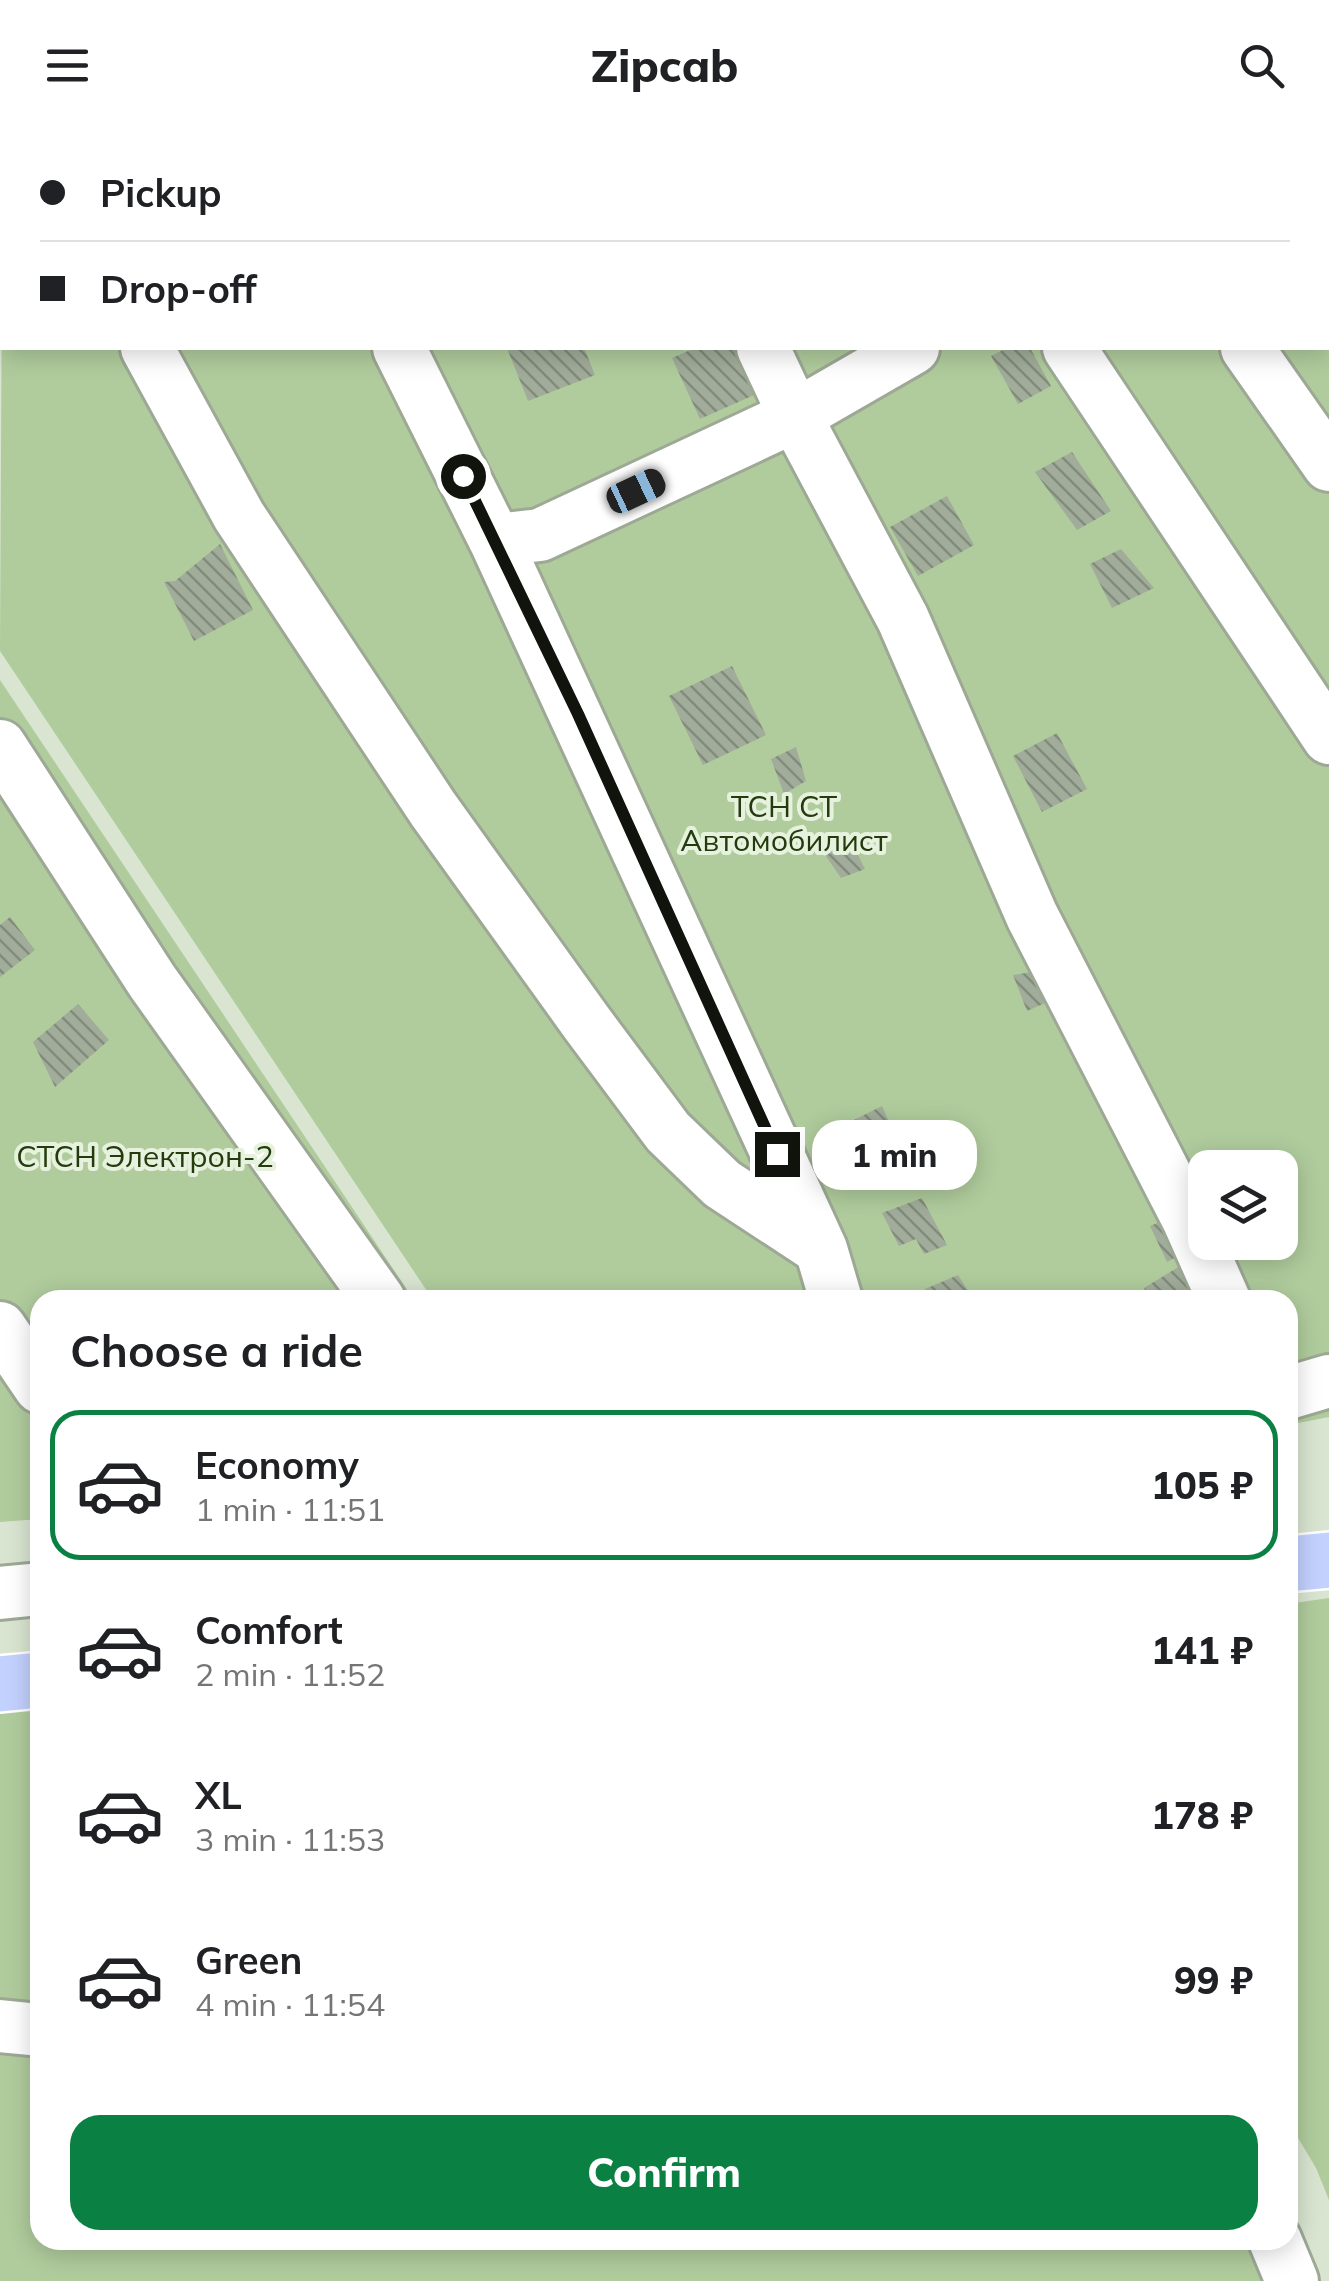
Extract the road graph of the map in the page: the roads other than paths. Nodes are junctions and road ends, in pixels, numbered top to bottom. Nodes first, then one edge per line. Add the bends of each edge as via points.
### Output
1 (149, 350) edge
2 (401, 350) edge
3 (764, 350) edge
4 (910, 350) edge
5 (1069, 350) edge
6 (1248, 350) edge
7 (795, 416) junction
8 (1329, 464) edge
9 (495, 540) junction
10 (1329, 738) edge
11 (0, 746) edge
12 (821, 1249) junction
13 (372, 1290) edge
14 (833, 1290) edge
15 (1220, 1290) edge
16 (0, 1328) edge
17 (30, 1372) edge
18 (1329, 1381) edge
19 (1298, 1390) edge
20 (30, 1590) edge
21 (0, 1593) edge
22 (30, 1681) edge
23 (0, 1684) edge
24 (0, 2026) edge
25 (30, 2029) edge
26 (1279, 2250) edge
27 (1292, 2281) edge

1 - 12 street via 239,516 432,809 597,1038 668,1132 722,1184
2 - 9 street
3 - 7 street
4 - 7 street
5 - 10 street
6 - 8 street
7 - 9 street via 540,536
7 - 15 street via 902,619 1032,916
9 - 12 street
11 - 13 street via 152,981
12 - 14 street
16 - 17 street
18 - 19 street
20 - 21 street
22 - 23 main road
24 - 25 street
26 - 27 street

